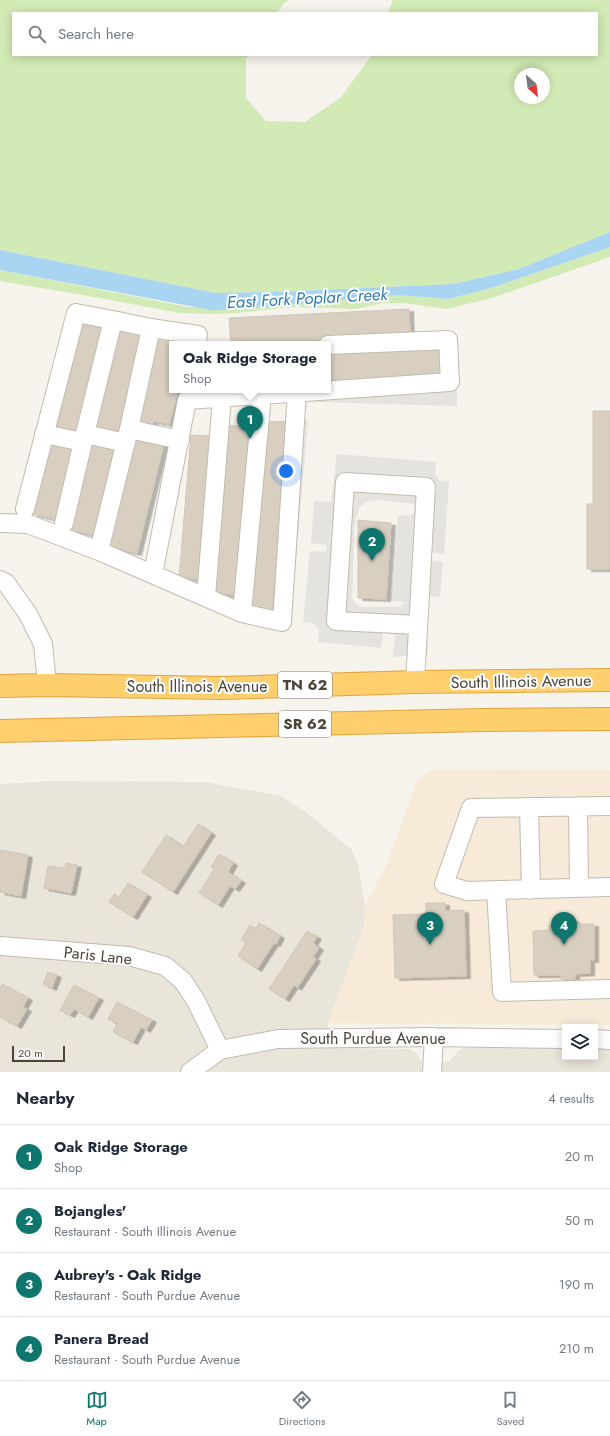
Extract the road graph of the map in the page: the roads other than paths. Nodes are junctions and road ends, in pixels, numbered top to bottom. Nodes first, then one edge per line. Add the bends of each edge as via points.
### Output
1 (113, 320) junction
2 (151, 328) junction
3 (197, 341) edge
4 (331, 345) edge
5 (331, 390) edge
6 (285, 393) edge
7 (297, 393) edge
8 (188, 395) edge
9 (262, 395) junction
10 (222, 398) junction
11 (44, 434) junction
12 (127, 436) junction
13 (84, 438) junction
14 (180, 440) junction
15 (25, 508) dead end
16 (0, 523) edge
17 (64, 523) dead end
18 (99, 551) junction
19 (153, 574) junction
20 (0, 580) edge
21 (206, 597) junction
22 (242, 612) junction
23 (418, 626) junction
24 (610, 680) edge
25 (415, 682) junction
26 (48, 685) junction
27 (0, 686) edge
28 (610, 719) edge
29 (0, 731) edge
30 (578, 806) junction
31 (610, 806) edge
32 (529, 807) junction
33 (610, 887) edge
34 (578, 888) junction
35 (496, 890) junction
36 (531, 890) junction
37 (0, 946) edge
38 (610, 989) edge
39 (434, 1037) junction
40 (562, 1039) edge
41 (598, 1040) edge
42 (610, 1040) edge
43 (220, 1050) junction
44 (190, 1072) edge
45 (432, 1072) edge

1 - 2 street
1 - 11 street via 76,313
1 - 13 street
2 - 3 street via 198,335
2 - 12 street
4 - 5 street via 448,340 450,382
6 - 9 street
7 - 22 street via 282,622
8 - 10 street
8 - 14 street
9 - 10 street
9 - 22 street
10 - 21 street
11 - 13 street
11 - 15 street
12 - 13 street
12 - 14 street
12 - 18 street
13 - 17 street
14 - 19 street
16 - 18 street via 28,524
18 - 19 street
19 - 21 street
20 - 26 street via 6,583 28,614 43,644
21 - 22 street
23 - 23 street via 426,487 345,482 336,621
23 - 25 street
24 - 25 highway, South Illinois Avenue / TN 62
25 - 26 highway, South Illinois Avenue / TN 62 via 223,688
26 - 27 highway, South Illinois Avenue / TN 62
28 - 29 highway, SR 62
30 - 31 street
30 - 32 street
30 - 34 street
32 - 35 street via 471,808 444,884 467,891
32 - 36 street
33 - 34 street
34 - 36 street
35 - 36 street
35 - 38 street via 502,992
37 - 43 street, Paris Lane via 129,956 165,966 183,981 196,1001
39 - 40 street, South Purdue Avenue
39 - 43 street, South Purdue Avenue via 278,1038
39 - 45 street
41 - 42 street
43 - 44 street, South Purdue Avenue

